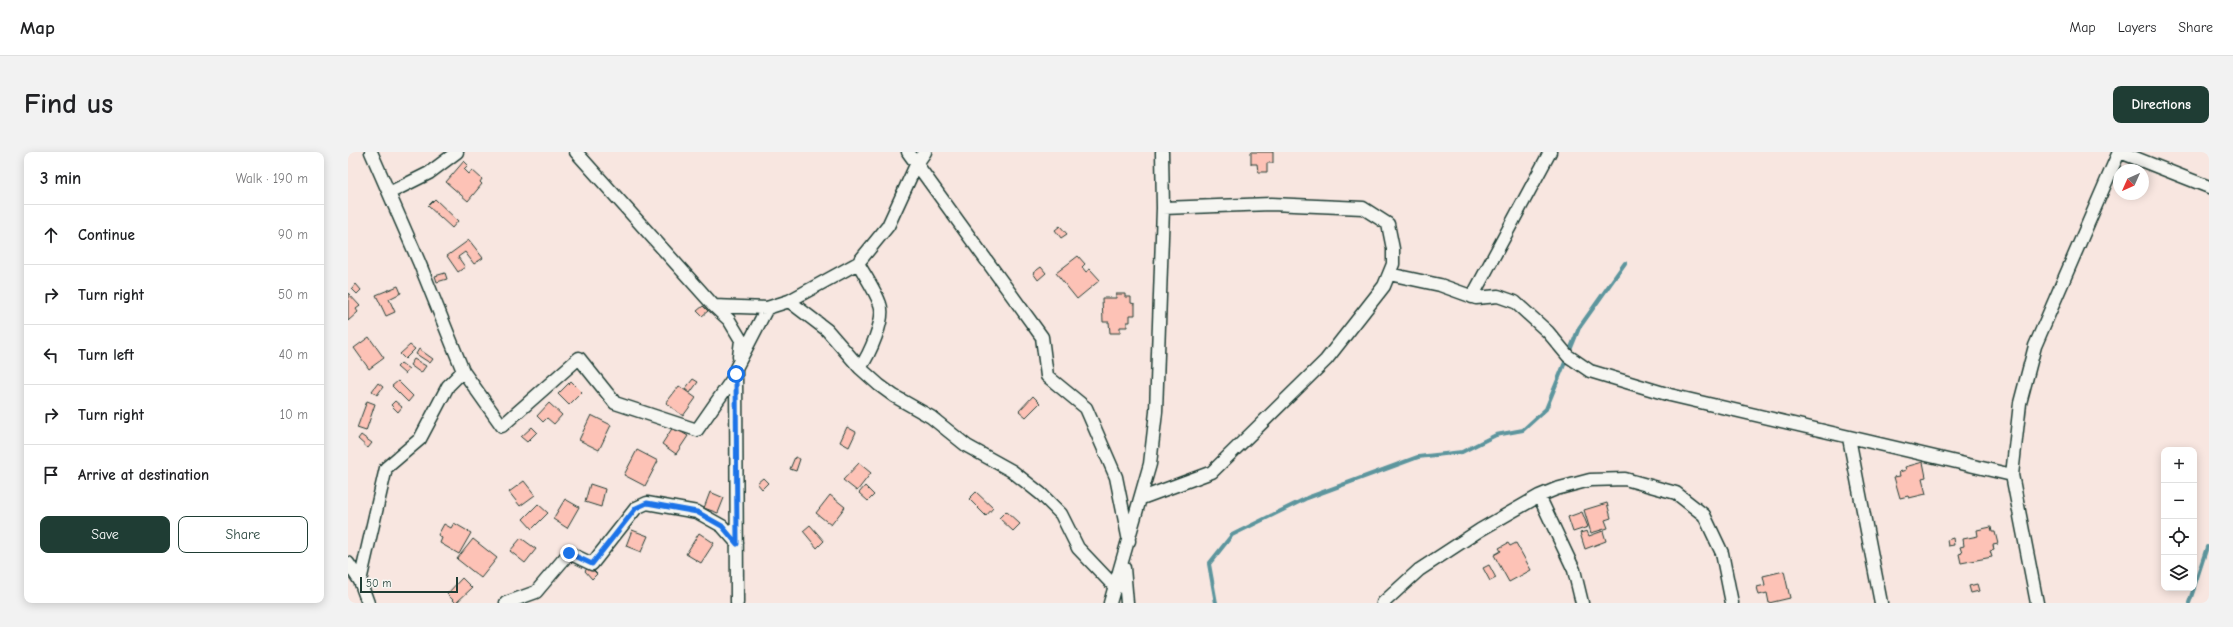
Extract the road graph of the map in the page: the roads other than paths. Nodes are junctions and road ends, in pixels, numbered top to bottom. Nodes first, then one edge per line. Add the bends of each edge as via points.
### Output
1 (371, 152) edge
2 (457, 152) edge
3 (576, 152) edge
4 (908, 152) edge
5 (925, 152) edge
6 (1162, 152) edge
7 (1550, 152) edge
8 (2120, 152) edge
9 (916, 165) junction
10 (2209, 187) edge
11 (389, 193) junction
12 (1163, 208) junction
13 (858, 263) junction
14 (1389, 274) junction
15 (1472, 297) junction
16 (789, 301) junction
17 (714, 306) junction
18 (767, 308) junction
19 (738, 368) junction
20 (860, 368) junction
21 (463, 371) junction
22 (1849, 438) junction
23 (2012, 476) junction
24 (1539, 496) junction
25 (1142, 498) junction
26 (1129, 541) junction
27 (737, 544) junction
28 (348, 563) edge
29 (1123, 563) junction
30 (360, 581) junction
31 (1116, 588) junction
32 (368, 603) edge
33 (506, 603) edge
34 (737, 603) edge
35 (1110, 603) edge
36 (1127, 603) edge
37 (1383, 603) edge
38 (1582, 603) edge
39 (1732, 603) edge
40 (1881, 603) edge
41 (2037, 603) edge

1 - 11 street
2 - 11 street via 429,173
3 - 17 street
4 - 9 street
5 - 9 street
6 - 12 street
7 - 15 street
8 - 10 street
8 - 23 street via 2035,346 2020,403
9 - 13 street via 888,226
9 - 26 street via 1042,337 1047,376 1086,408 1116,477
11 - 21 street
12 - 14 street via 1271,204 1363,208 1388,224 1393,250 1393,264
12 - 25 street via 1156,412 1150,464
13 - 16 street
13 - 20 street via 881,306 878,331 871,350
14 - 15 street via 1440,285
14 - 25 street via 1384,286 1326,360 1222,463 1212,472
15 - 22 street via 1498,296 1515,302 1548,332 1568,356 1590,371 1670,395
16 - 18 street
16 - 20 street via 828,330
17 - 18 street
17 - 19 street via 729,320 741,340
18 - 19 street
19 - 21 street via 697,430 615,403 579,358 502,426
19 - 27 street
20 - 31 street via 894,396 932,417 955,439 1012,471 1041,494 1061,514 1078,548
21 - 30 street via 448,386 420,439 386,468
22 - 23 street
22 - 40 street
23 - 41 street
24 - 37 street via 1480,530 1419,570
24 - 38 street via 1574,570
24 - 39 street via 1590,480 1625,479 1676,493 1704,515 1722,554
25 - 26 street
26 - 29 street
27 - 33 street via 722,526 697,512 647,503 636,508 592,564 569,553 536,592
27 - 34 street
28 - 30 street
29 - 31 street
29 - 36 street
30 - 32 street
31 - 35 street

